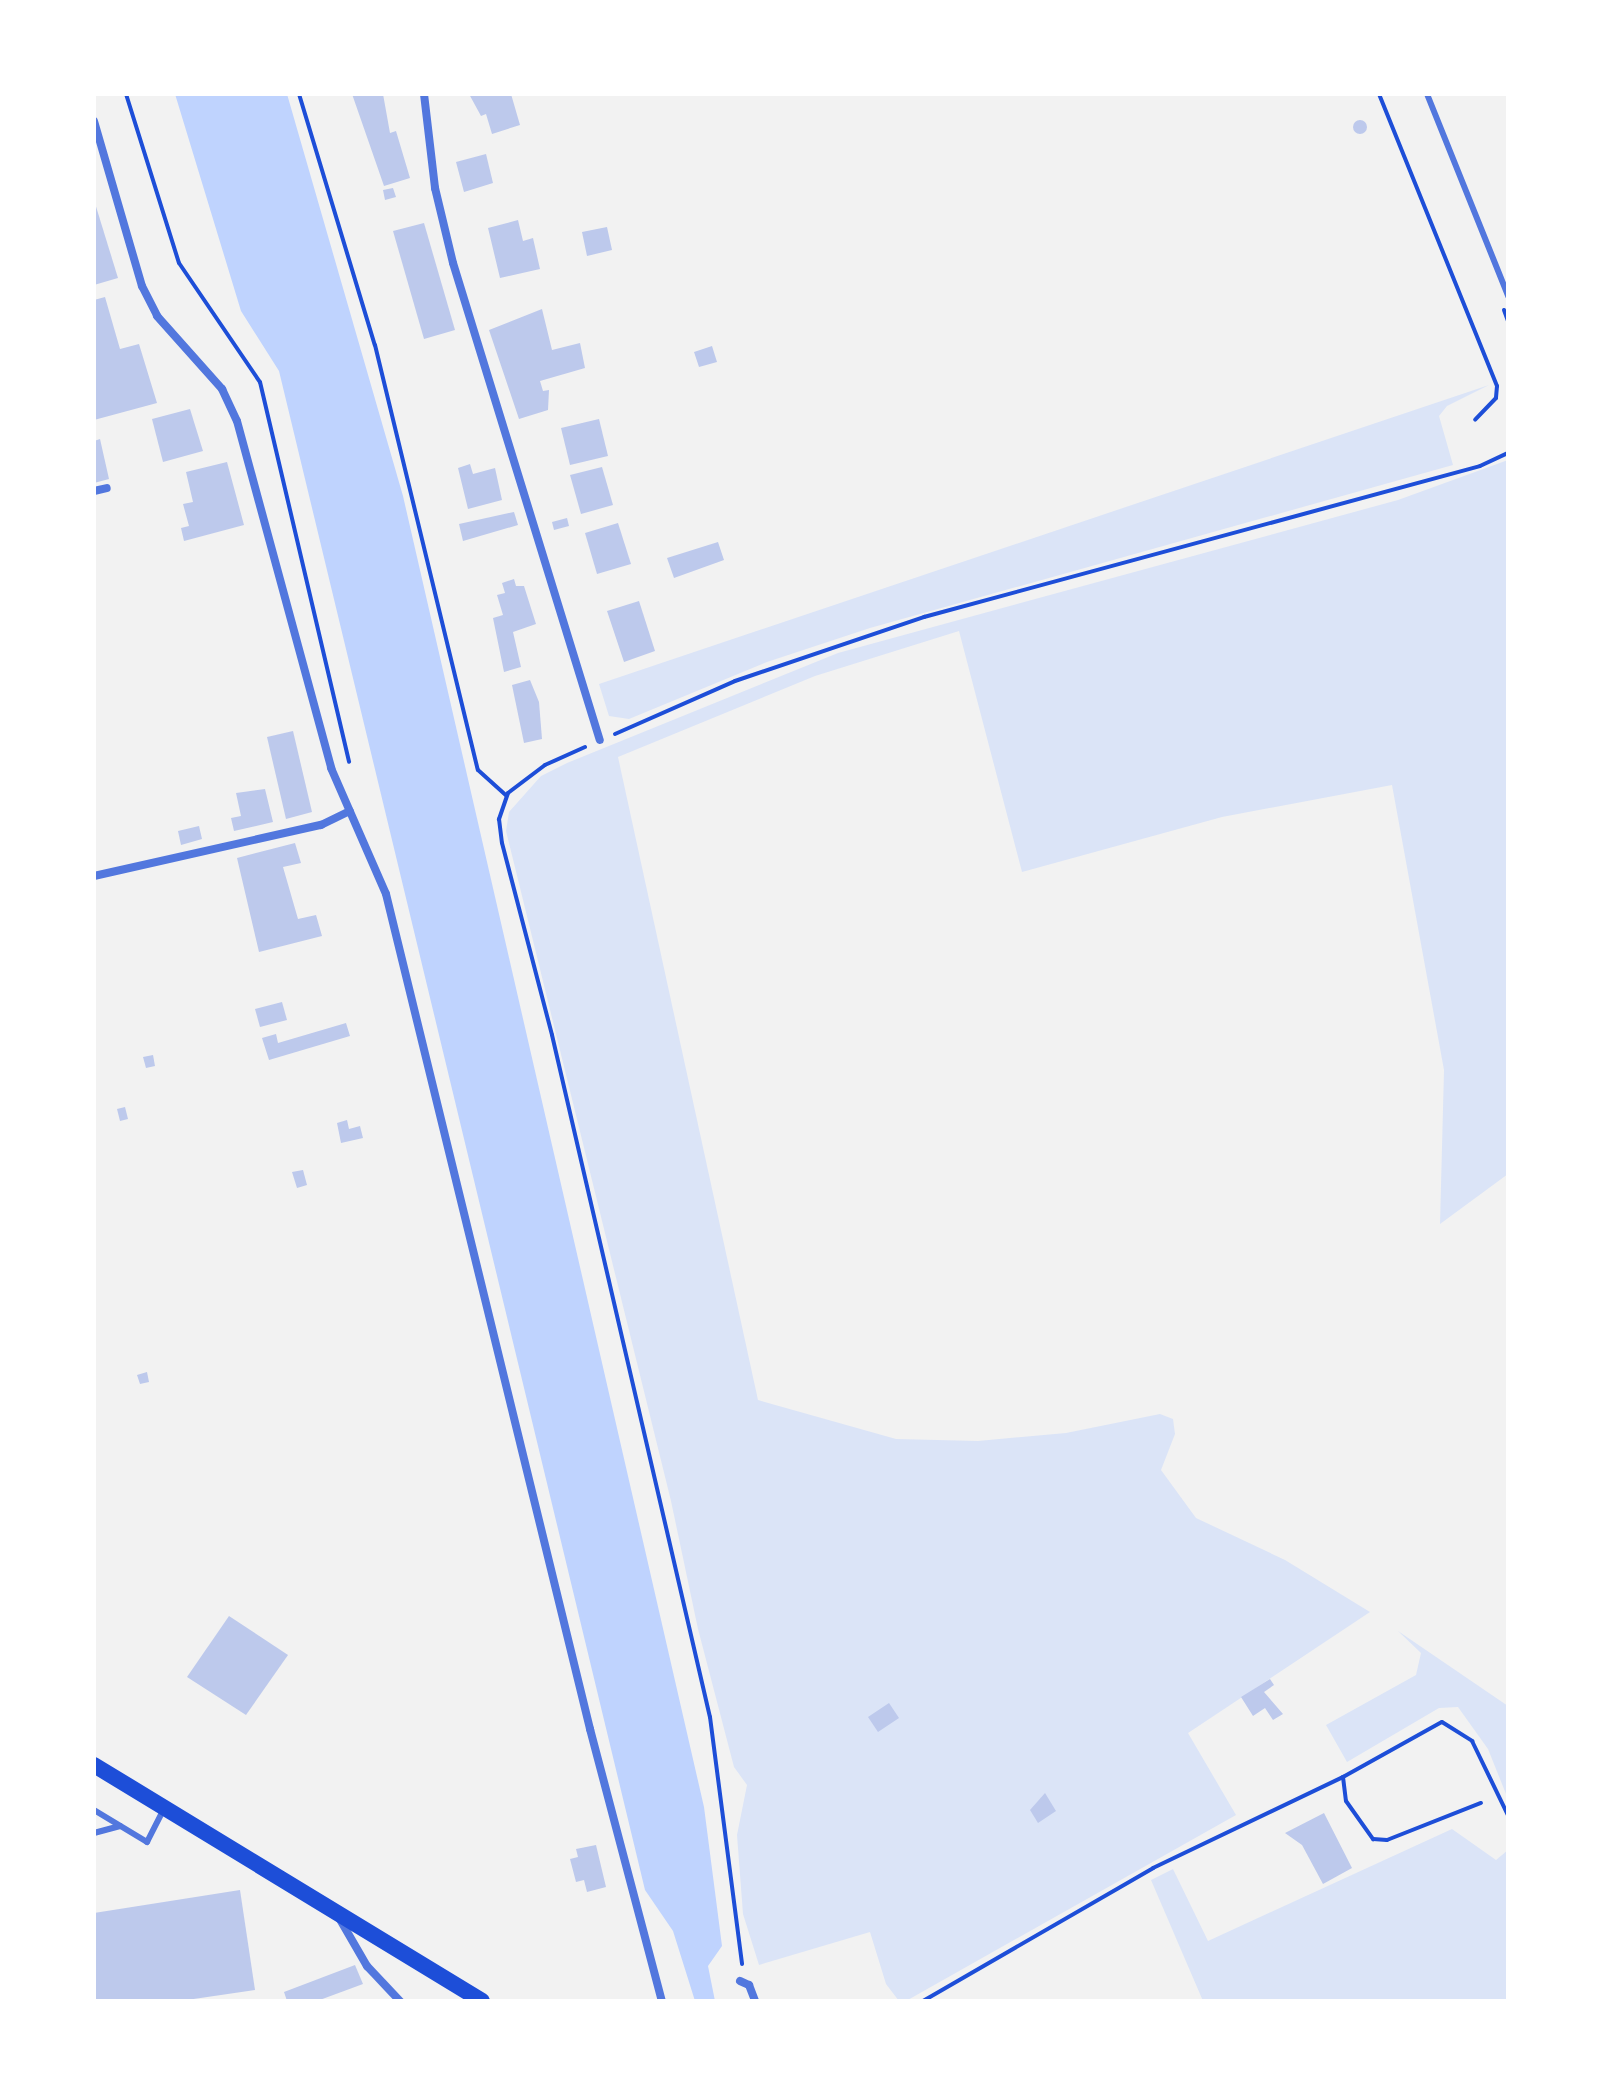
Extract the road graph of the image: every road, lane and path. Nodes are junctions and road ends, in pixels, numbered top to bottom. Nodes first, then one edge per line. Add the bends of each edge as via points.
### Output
1 (299, 94) edge
2 (424, 94) edge
3 (1379, 94) edge
4 (1427, 94) edge
5 (94, 121) edge
6 (1506, 284) edge
7 (1508, 296) edge
8 (1475, 420) dead end
9 (1508, 453) edge
10 (107, 488) dead end
11 (94, 491) edge
12 (600, 740) junction
13 (506, 795) junction
14 (350, 811) junction
15 (94, 876) edge
16 (94, 1765) edge
17 (1343, 1777) junction
18 (1481, 1803) dead end
19 (164, 1808) junction
20 (94, 1810) edge
21 (1508, 1815) edge
22 (120, 1826) junction
23 (94, 1833) edge
24 (336, 1912) junction
25 (743, 1951) dead end
26 (740, 1981) dead end
27 (400, 2001) edge
28 (482, 2001) edge
29 (662, 2001) edge
30 (755, 2001) edge
31 (923, 2001) edge

1 - 13 path via 375,345 478,770
2 - 12 street via 435,188 453,263
3 - 8 path via 1497,386 1496,398
4 - 6 lane
5 - 14 street via 142,286 157,316 222,389 237,421 331,768
6 - 7 lane
9 - 12 path via 1480,466 924,617 735,681
10 - 11 street
12 - 13 path via 546,765
13 - 25 path via 499,819 502,843 552,1035 710,1717
14 - 15 street via 321,825
14 - 29 street via 386,894 590,1729
16 - 19 main road
17 - 18 path via 1346,1801 1373,1839 1387,1840
17 - 21 path via 1442,1722 1472,1741
17 - 31 path via 1153,1868
19 - 22 lane via 147,1842
19 - 24 main road
20 - 22 lane
22 - 23 lane
24 - 27 street via 367,1966
24 - 28 main road
26 - 30 street via 749,1985

